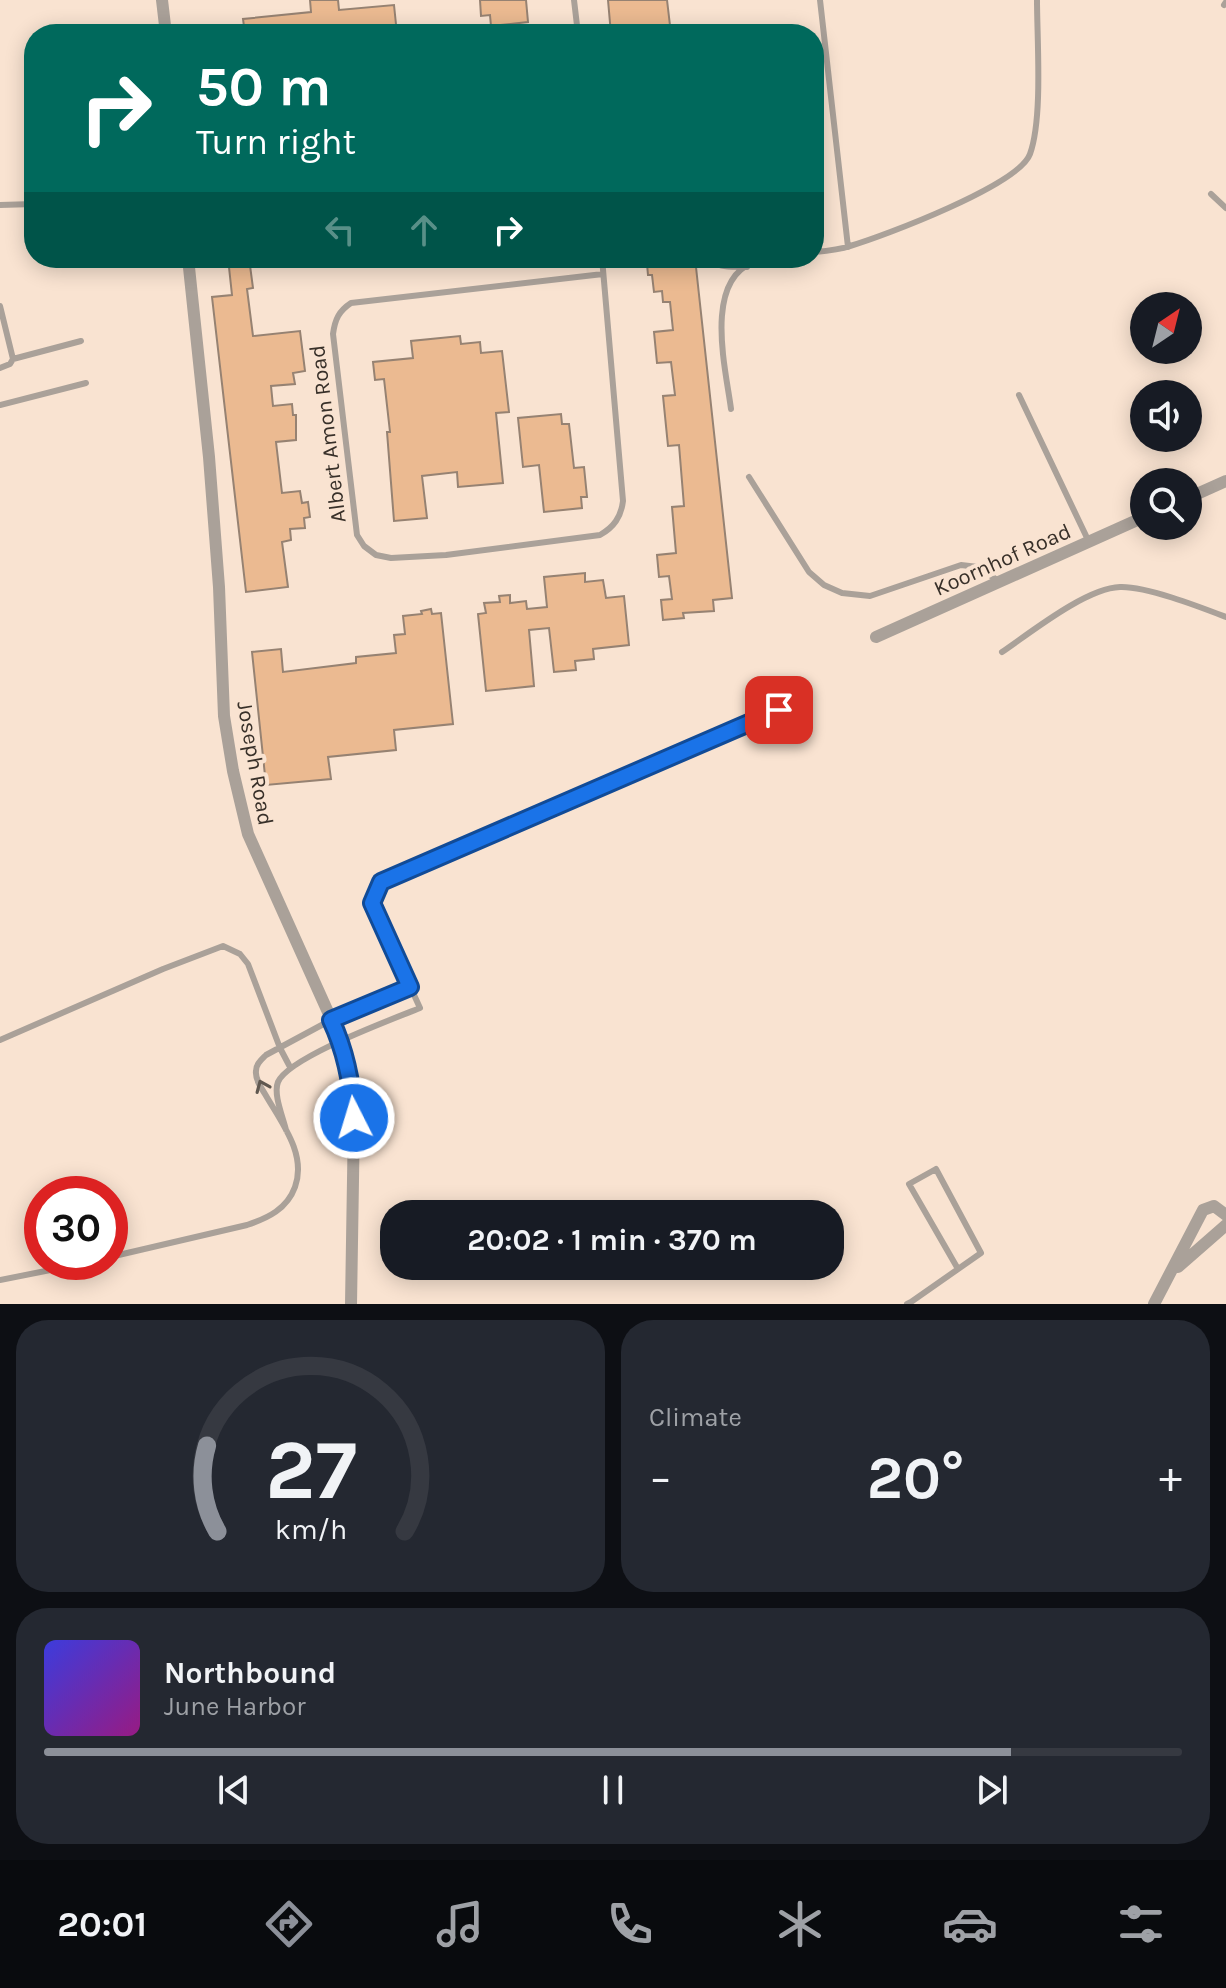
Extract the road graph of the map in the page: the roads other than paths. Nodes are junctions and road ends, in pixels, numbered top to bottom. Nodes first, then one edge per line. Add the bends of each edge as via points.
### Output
1 (162, 0) edge
2 (574, 0) edge
3 (820, 0) edge
4 (1037, 0) edge
5 (165, 24) edge
6 (577, 24) edge
7 (823, 24) edge
8 (824, 35) edge
9 (1211, 194) dead end
10 (24, 204) edge
11 (0, 205) edge
12 (1226, 208) edge
13 (848, 247) junction
14 (824, 251) edge
15 (189, 268) edge
16 (603, 268) edge
17 (746, 268) edge
18 (603, 274) junction
19 (0, 306) edge
20 (81, 341) dead end
21 (13, 359) junction
22 (0, 368) edge
23 (86, 383) dead end
24 (1019, 395) dead end
25 (0, 405) edge
26 (731, 409) dead end
27 (749, 477) dead end
28 (1226, 481) edge
29 (1202, 492) edge
30 (1130, 523) edge
31 (1089, 542) junction
32 (1000, 582) junction
33 (1226, 617) edge
34 (876, 637) dead end
35 (1002, 652) dead end
36 (779, 710) dead end
37 (410, 987) junction
38 (331, 1020) junction
39 (0, 1040) edge
40 (341, 1041) junction
41 (280, 1048) junction
42 (290, 1067) junction
43 (286, 1130) junction
44 (1226, 1215) edge
45 (1226, 1225) edge
46 (128, 1253) edge
47 (958, 1269) junction
48 (1173, 1271) junction
49 (24, 1275) edge
50 (0, 1280) edge
51 (351, 1304) edge
52 (907, 1304) edge
53 (1154, 1304) edge

1 - 5 street
2 - 6 lane
3 - 7 lane
4 - 13 lane via 1037,95 1028,158 1005,177 941,211
8 - 13 lane
9 - 12 lane
10 - 11 lane
13 - 14 lane
15 - 38 street, Joseph Road via 209,457 224,716 233,771 248,834
16 - 18 lane, Albert Amon Road
17 - 26 lane via 734,279 721,317
18 - 18 lane, Albert Amon Road via 623,501 617,521 600,535 446,555 391,558 364,546 357,535 333,334 342,310 364,301
19 - 21 lane
20 - 21 lane
21 - 22 lane
23 - 25 lane
24 - 31 lane
27 - 32 lane via 809,572 842,593 870,596 968,565
28 - 29 street
30 - 31 street, Koornhof Road
31 - 32 street, Koornhof Road
32 - 34 street, Koornhof Road
33 - 35 lane via 1133,589 1110,589 1077,602
36 - 37 lane via 381,882 372,903
37 - 38 lane
37 - 40 lane via 420,1008
38 - 40 street, Joseph Road
38 - 41 lane
39 - 41 lane via 223,946 248,964
40 - 42 lane
40 - 51 street, Joseph Road via 353,1084
41 - 42 lane
43 -> 41 lane via 256,1071 259,1062
42 - 43 lane via 276,1090
43 - 46 lane via 298,1175 291,1196 275,1213 247,1225
44 - 48 street via 1214,1206 1203,1210
45 - 48 street
47 - 47 lane via 981,1253 936,1169 909,1184
47 - 52 lane
48 - 53 street
49 - 50 lane

